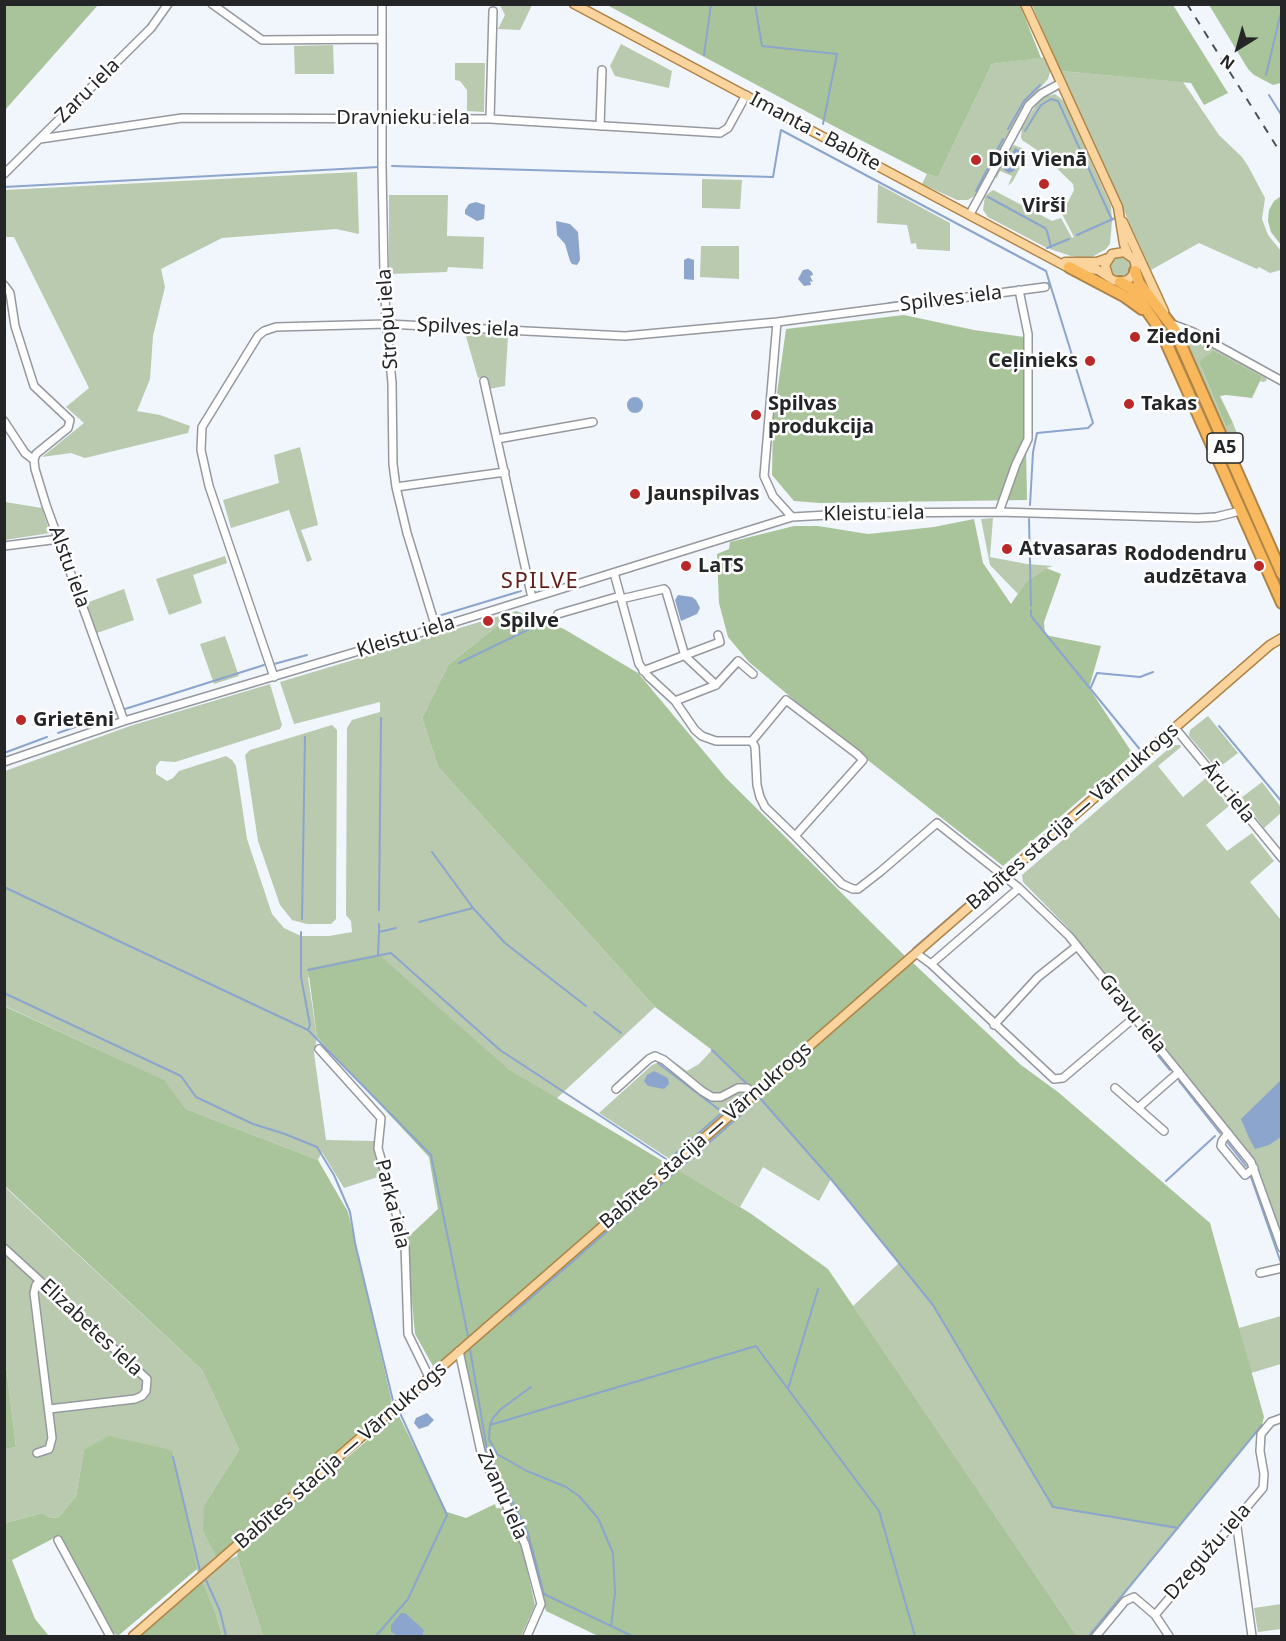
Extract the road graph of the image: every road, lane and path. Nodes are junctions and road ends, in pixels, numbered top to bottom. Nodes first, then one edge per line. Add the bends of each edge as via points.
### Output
1 (168, 4) edge
2 (212, 4) edge
3 (382, 4) edge
4 (574, 4) edge
5 (1025, 4) edge
6 (493, 11) dead end
7 (382, 39) junction
8 (602, 70) dead end
9 (1061, 83) junction
10 (746, 95) junction
11 (383, 118) junction
12 (490, 119) junction
13 (600, 126) junction
14 (40, 140) junction
15 (4, 174) edge
16 (970, 214) junction
17 (1119, 214) junction
18 (1128, 254) junction
19 (1110, 256) junction
20 (1055, 260) junction
21 (1069, 267) junction
22 (1135, 271) junction
23 (1108, 275) junction
24 (1120, 282) junction
25 (4, 285) edge
26 (1045, 287) dead end
27 (1019, 290) junction
28 (1169, 321) junction
29 (777, 322) junction
30 (1155, 322) junction
31 (387, 324) junction
32 (484, 381) dead end
33 (1281, 381) edge
34 (4, 421) edge
35 (593, 422) dead end
36 (498, 439) junction
37 (34, 460) junction
38 (505, 472) junction
39 (396, 487) junction
40 (1240, 511) junction
41 (999, 512) junction
42 (792, 517) junction
43 (59, 539) junction
44 (4, 546) edge
45 (614, 573) junction
46 (1281, 574) edge
47 (532, 598) junction
48 (621, 598) junction
49 (1281, 603) edge
50 (558, 614) dead end
51 (436, 628) junction
52 (719, 638) dead end
53 (1281, 638) edge
54 (685, 656) junction
55 (643, 671) junction
56 (753, 674) dead end
57 (274, 677) junction
58 (716, 685) junction
59 (675, 701) junction
60 (124, 721) junction
61 (1175, 728) junction
62 (752, 741) junction
63 (4, 762) edge
64 (795, 836) junction
65 (1281, 858) edge
66 (1005, 876) junction
67 (1019, 888) junction
68 (1077, 946) junction
69 (916, 953) junction
70 (931, 964) junction
71 (1135, 1017) junction
72 (994, 1025) junction
73 (319, 1049) dead end
74 (1179, 1072) junction
75 (1115, 1088) dead end
76 (616, 1089) dead end
77 (754, 1094) junction
78 (1138, 1108) junction
79 (1164, 1131) dead end
80 (1228, 1133) junction
81 (1254, 1168) junction
82 (4, 1248) edge
83 (1281, 1248) edge
84 (1281, 1268) edge
85 (1260, 1273) dead end
86 (40, 1281) junction
87 (459, 1351) junction
88 (430, 1379) junction
89 (49, 1409) junction
90 (1281, 1418) edge
91 (37, 1453) dead end
92 (1236, 1520) junction
93 (58, 1540) dead end
94 (1155, 1615) junction
95 (110, 1636) edge
96 (133, 1636) edge
97 (526, 1636) edge
98 (1096, 1636) edge
99 (1168, 1636) edge
100 (1252, 1636) edge

1 - 14 street, Zaru iela via 151,28
2 - 7 street via 262,40
3 - 7 street, Stropu iela
4 - 10 main road, Imanta - Babīte
5 - 9 main road
6 - 12 street
7 - 11 street, Stropu iela
8 - 13 street
9 - 16 street via 1029,105
9 - 17 main road
10 - 13 street, Dravnieku iela via 728,128 720,134
10 - 16 main road, Imanta - Babīte
11 - 12 street, Dravnieku iela
11 - 14 street, Dravnieku iela via 182,118
11 - 31 street, Stropu iela
12 - 13 street, Dravnieku iela
14 - 15 street, Zaru iela
16 - 20 main road, Imanta - Babīte
17 - 18 main road
17 - 19 main road via 1117,244
17 - 28 main road, A5
18 - 19 main road via 1120,251
18 - 22 main road via 1134,259
19 - 20 main road, Imanta - Babīte via 1097,262
19 - 23 main road via 1105,268
20 - 21 main road, Imanta - Babīte
21 - 23 main road, Imanta - Babīte
21 - 30 highway via 1124,296
22 - 24 main road via 1131,278
22 - 28 highway, A5 via 1139,283
23 - 24 main road
24 - 30 highway, A5 via 1131,288
25 - 37 street via 10,293 15,326 34,386 70,420 68,428
26 - 27 street, Spilves iela
27 - 29 street, Spilves iela
27 - 41 street via 1028,334 1028,439
28 - 33 street
28 - 46 highway, A5
29 - 31 street, Spilves iela via 625,336
29 - 42 street via 764,476 773,496
30 - 40 highway, A5
31 - 39 street, Stropu iela
31 - 57 street, Spilves iela via 276,327 264,331 202,427 201,450 209,486
32 - 36 street
34 - 37 street, Alstu iela
35 - 36 street
36 - 38 street
37 - 43 street, Alstu iela
38 - 39 street
38 - 47 street
39 - 51 street, Stropu iela
40 - 41 street, Kleistu iela via 1198,518
40 - 49 highway, A5
41 - 42 street, Kleistu iela
42 - 45 street, Kleistu iela
43 - 44 street
43 - 60 street, Alstu iela
45 - 47 street, Kleistu iela
45 - 48 street
47 - 51 street, Kleistu iela
48 - 50 street
48 - 54 street via 664,589
48 - 55 street
51 - 57 street, Kleistu iela
52 - 54 street
53 - 61 main road, Babītes stacija — Vārnukrogs
54 - 55 street
54 - 58 street
55 - 59 street
56 - 58 street via 738,661
57 - 60 street, Kleistu iela
58 - 59 street
59 - 62 street via 695,730 708,739
60 - 63 street, Kleistu iela
61 - 65 street, Āru iela
61 - 66 main road, Babītes stacija — Vārnukrogs
62 - 64 street via 760,797
62 - 64 street via 786,700 863,760
64 - 66 street, Gravu iela via 842,884 853,889 873,878 937,823
66 - 67 street, Gravu iela
66 - 69 main road, Babītes stacija — Vārnukrogs
67 - 68 street, Gravu iela
67 - 70 street
68 - 71 street, Gravu iela
68 - 72 street via 1038,977
69 - 70 street
69 - 77 main road, Babītes stacija — Vārnukrogs
70 - 72 street
71 - 72 street via 1059,1080 1036,1065
71 - 74 street, Gravu iela
73 - 88 street, Parka iela via 381,1118 378,1148 405,1246 408,1334
74 - 78 street
74 - 80 street, Gravu iela
75 - 78 street
76 - 77 street via 655,1056 712,1097 738,1088 747,1088
77 - 87 main road, Babītes stacija — Vārnukrogs
78 - 79 street
80 - 81 street, Gravu iela
80 - 81 street via 1221,1146 1245,1175
81 - 83 street, Gravu iela
82 - 86 street, Elizabetes iela
84 - 85 street
86 - 89 street via 34,1293
86 - 89 street, Elizabetes iela via 147,1379 148,1385 142,1396 135,1399
87 - 88 main road, Babītes stacija — Vārnukrogs
87 - 97 street, Zvanu iela via 481,1452 525,1544 541,1604
88 - 96 main road, Babītes stacija — Vārnukrogs
89 - 91 street via 52,1444
90 - 92 street, Dzegužu iela via 1271,1422 1261,1434 1263,1488
92 - 94 street, Dzegužu iela
92 - 100 street
93 - 95 street
94 - 98 street, Dzegužu iela via 1134,1597
94 - 99 street

